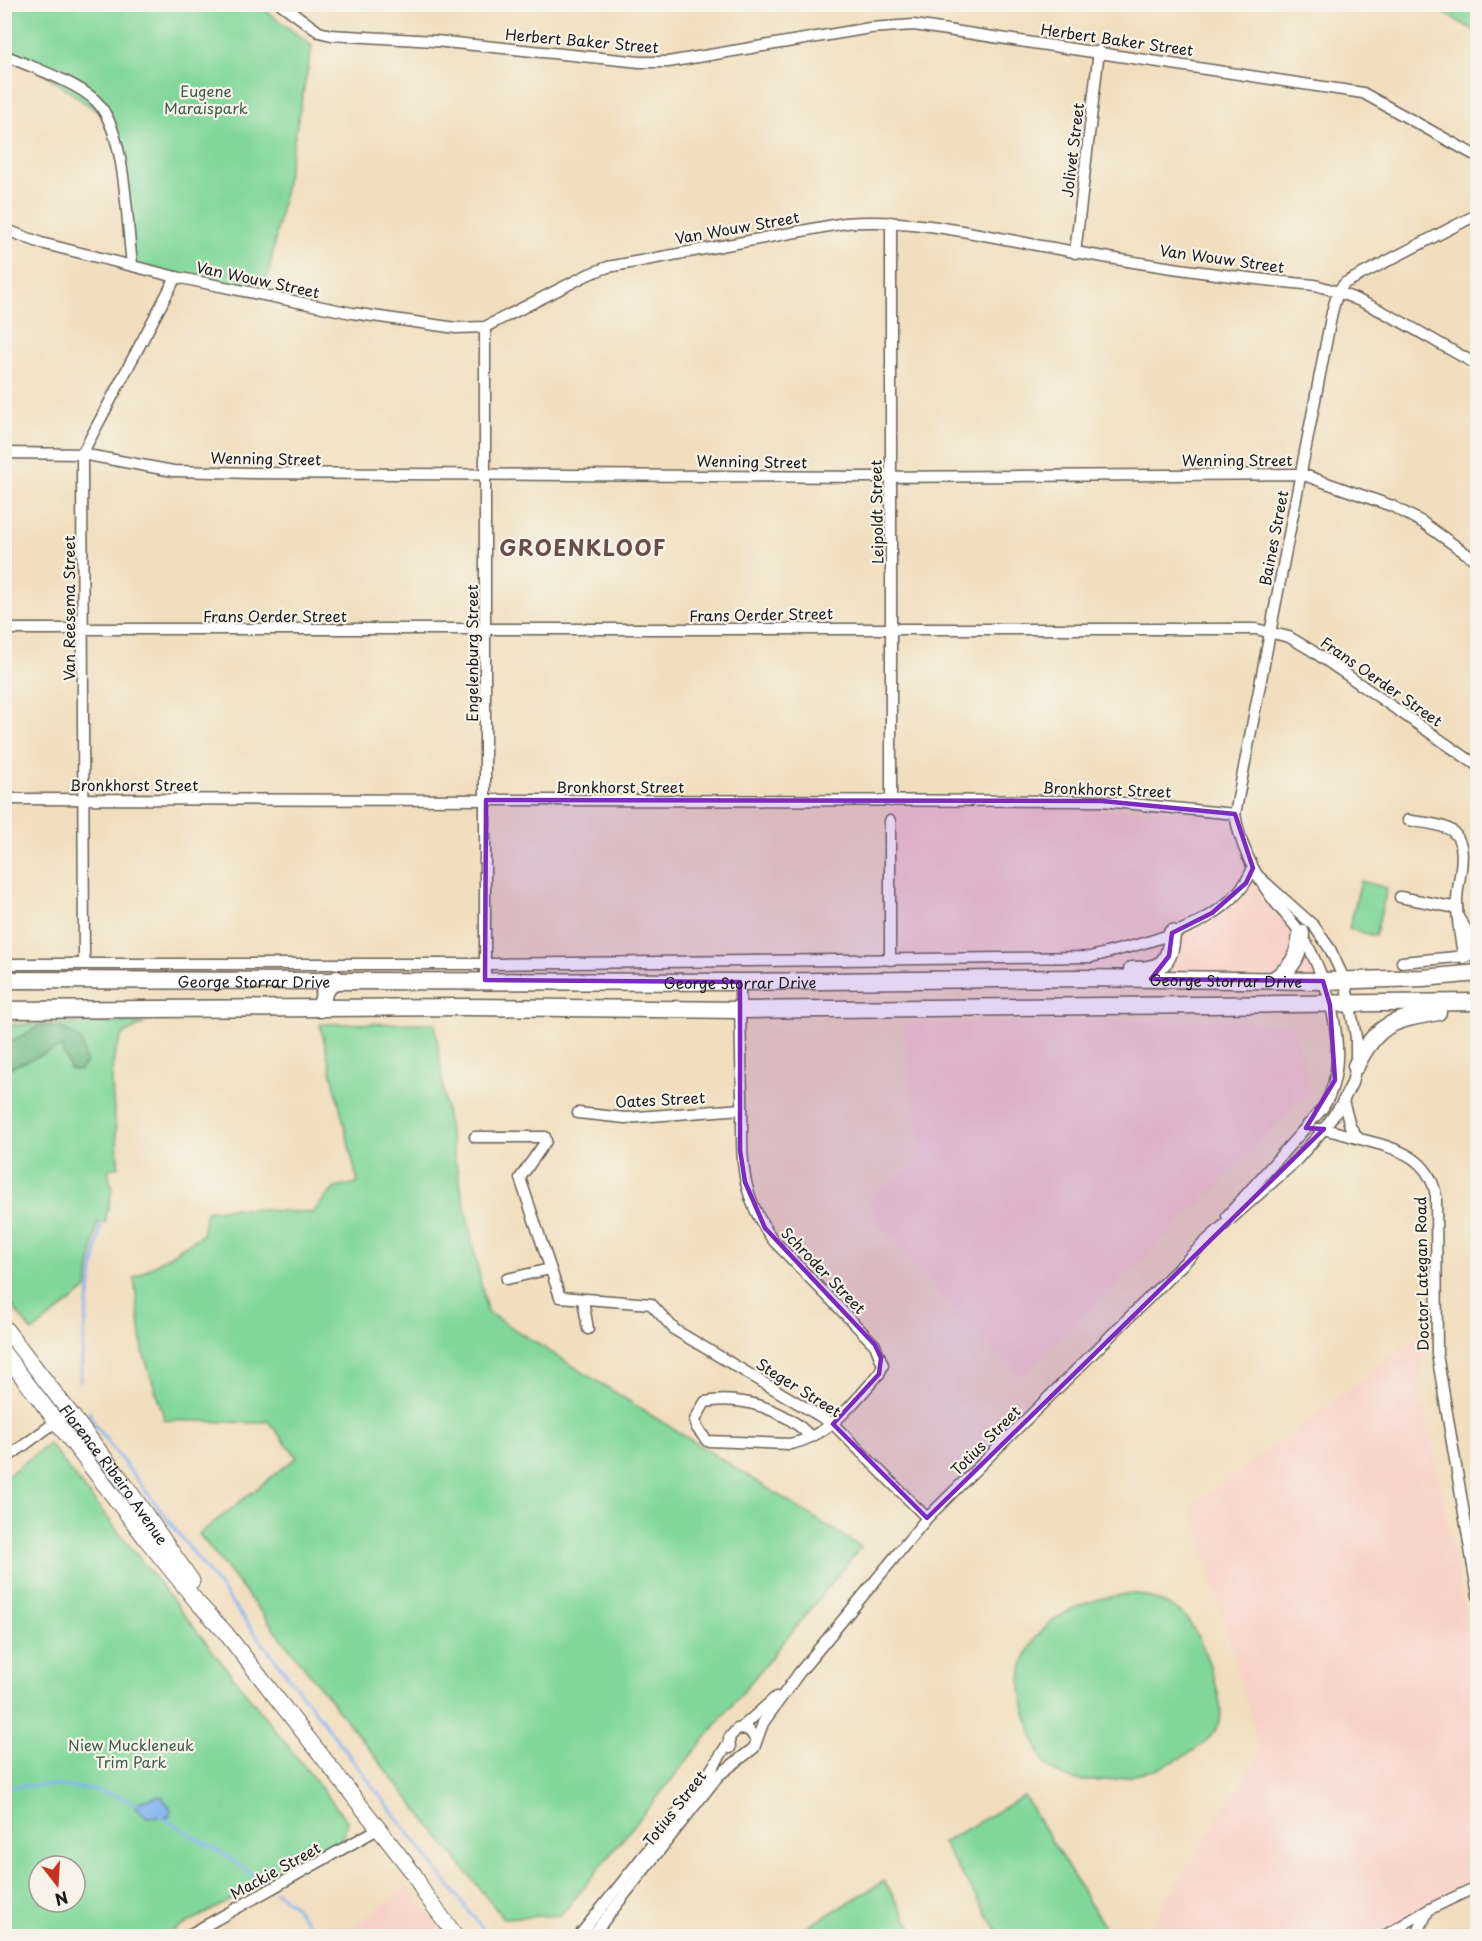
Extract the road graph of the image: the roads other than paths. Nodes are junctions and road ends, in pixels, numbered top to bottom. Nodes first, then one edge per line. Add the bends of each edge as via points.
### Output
1 (281, 4) edge
2 (1099, 51) junction
3 (4, 55) edge
4 (1478, 157) edge
5 (1478, 214) edge
6 (891, 222) junction
7 (4, 228) edge
8 (1075, 253) junction
9 (132, 264) junction
10 (176, 277) junction
11 (1338, 291) junction
12 (485, 327) junction
13 (1478, 365) edge
14 (4, 453) edge
15 (82, 454) junction
16 (486, 473) junction
17 (1301, 474) junction
18 (890, 476) junction
19 (1478, 562) edge
20 (892, 628) junction
21 (4, 629) edge
22 (83, 630) junction
23 (486, 630) junction
24 (1270, 631) junction
25 (1478, 766) edge
26 (4, 799) edge
27 (84, 799) junction
28 (486, 800) junction
29 (891, 801) junction
30 (1235, 814) junction
31 (1408, 820) dead end
32 (890, 821) dead end
33 (1255, 871) junction
34 (1400, 897) dead end
35 (1458, 912) junction
36 (1172, 933) junction
37 (1301, 933) junction
38 (1472, 956) edge
39 (890, 960) junction
40 (1402, 962) dead end
41 (84, 963) junction
42 (4, 964) edge
43 (486, 972) junction
44 (1478, 973) edge
45 (1079, 978) junction
46 (298, 979) junction
47 (4, 980) edge
48 (337, 980) junction
49 (1273, 980) junction
50 (1323, 981) junction
51 (1345, 981) junction
52 (740, 982) junction
53 (1478, 1004) edge
54 (1330, 1005) junction
55 (1350, 1005) junction
56 (467, 1007) junction
57 (320, 1009) junction
58 (596, 1009) junction
59 (4, 1010) edge
60 (740, 1010) junction
61 (1356, 1066) junction
62 (1343, 1101) junction
63 (742, 1109) junction
64 (1322, 1109) junction
65 (578, 1113) dead end
66 (1305, 1128) junction
67 (1324, 1129) junction
68 (475, 1137) dead end
69 (1358, 1138) junction
70 (1206, 1241) junction
71 (550, 1269) junction
72 (507, 1279) dead end
73 (583, 1300) junction
74 (4, 1327) edge
75 (588, 1329) dead end
76 (4, 1353) edge
77 (63, 1417) junction
78 (833, 1424) junction
79 (811, 1437) junction
80 (4, 1460) edge
81 (927, 1518) junction
82 (1478, 1596) edge
83 (799, 1673) junction
84 (741, 1728) junction
85 (756, 1740) junction
86 (729, 1742) junction
87 (743, 1755) junction
88 (378, 1829) junction
89 (414, 1874) junction
90 (1478, 1886) edge
91 (1428, 1910) junction
92 (187, 1936) edge
93 (456, 1936) edge
94 (469, 1936) edge
95 (579, 1936) edge
96 (592, 1936) edge
97 (1384, 1936) edge
98 (1416, 1936) edge

1 - 2 street, Herbert Baker Street via 319,32 331,35 435,41 640,62 702,59 894,24
2 - 4 street, Herbert Baker Street via 1363,93
2 - 8 street, Jolivet Street
3 - 9 street via 80,90 104,111 116,148
5 - 11 street via 1357,275
6 - 8 street, Van Wouw Street
6 - 12 street, Van Wouw Street via 845,223 608,267
6 - 18 street, Leipoldt Street
7 - 9 street, Van Wouw Street via 41,243
8 - 11 street, Van Wouw Street
9 - 10 street, Van Wouw Street
10 - 12 street, Van Wouw Street via 432,326
10 - 15 street, Van Reesema Street
11 - 13 street, Van Wouw Street
11 - 17 street, Baines Street
12 - 16 street, Engelenburg Street
14 - 15 street, Wenning Street
15 - 16 street, Wenning Street via 181,471
15 - 22 street, Van Reesema Street
16 - 18 street, Wenning Street
16 - 23 street, Engelenburg Street
17 - 18 street, Wenning Street
17 - 19 street, Wenning Street via 1392,506
17 - 24 street, Baines Street
18 - 20 street, Leipoldt Street
20 - 23 street, Frans Oerder Street
20 - 24 street, Frans Oerder Street
20 - 29 street, Leipoldt Street
21 - 22 street, Frans Oerder Street
22 - 23 street, Frans Oerder Street
22 - 27 street, Van Reesema Street
23 - 28 street, Engelenburg Street
24 - 25 street, Frans Oerder Street via 1327,660
24 - 30 street, Baines Street
26 - 27 street, Bronkhorst Street
27 - 28 street, Bronkhorst Street
27 - 41 street, Van Reesema Street
28 - 29 street, Bronkhorst Street
28 - 43 street, Engelenburg Street
29 - 30 street, Bronkhorst Street via 1102,801
30 - 33 street, Baines Street via 1241,842
31 - 35 street via 1455,833 1461,861
32 - 39 street
33 - 36 street, George Storrar Drive via 1241,890 1201,919
33 - 37 street, Baines Street
33 - 51 street, Baines Street via 1314,926
34 - 35 street
35 - 38 street
36 - 39 street, George Storrar Drive via 1091,957
36 - 45 main road via 1169,956 1159,966 1098,971
37 - 49 main road via 1291,968
37 - 50 street, Baines Street
38 - 40 street
39 - 43 street, George Storrar Drive
41 - 42 street, George Storrar Drive
41 - 43 street, George Storrar Drive
43 - 48 main road, George Storrar Drive
43 - 52 main road, George Storrar Drive
43 - 56 main road via 480,998
43 - 58 main road via 502,1001 574,1001
44 - 51 main road, George Storrar Drive
45 - 49 main road, George Storrar Drive
45 - 52 main road, George Storrar Drive
46 - 47 main road, George Storrar Drive
46 - 48 main road, George Storrar Drive
46 - 57 main road via 311,991
48 - 57 main road via 325,990
49 - 50 main road, George Storrar Drive
50 - 51 main road, George Storrar Drive
50 - 54 street, Baines Street
51 - 55 street, Baines Street
52 - 60 street, Schroder Street
53 - 55 main road, George Storrar Drive
53 - 61 main road via 1390,1023 1373,1036
54 - 55 main road, George Storrar Drive
54 - 60 main road, George Storrar Drive
54 - 64 street, Totius Street via 1337,1073
55 - 61 street, Totius Street
56 - 57 main road, George Storrar Drive
56 - 58 main road, George Storrar Drive
57 - 59 main road, George Storrar Drive
58 - 60 main road, George Storrar Drive
60 - 63 street, Schroder Street
61 - 62 street, Totius Street
62 - 67 street, Totius Street
62 - 69 street
63 - 65 street, Oates Street via 625,1118
63 - 78 street, Schroder Street via 742,1171 765,1228 875,1345 881,1358 879,1374
64 - 66 street, Totius Street
64 - 67 street
66 - 67 street, Doctor Lategan Road
66 - 70 street, Totius Street
67 - 69 street, Doctor Lategan Road
67 - 70 street, Totius Street via 1272,1184
68 - 71 street via 545,1137 520,1178
69 - 82 street, Doctor Lategan Road via 1413,1157 1428,1174 1436,1193 1437,1354
70 - 81 street, Totius Street
71 - 72 street
71 - 73 street, Steger Street via 560,1297
73 - 75 street
73 - 78 street, Steger Street via 651,1304 669,1326
74 - 77 main road, Florence Ribeiro Avenue
76 - 77 main road, Florence Ribeiro Avenue
77 - 80 street
77 - 88 main road, Florence Ribeiro Avenue via 124,1483 220,1626
78 - 79 street, Schroder Street
78 - 81 street, Steger Street
79 - 79 street, Schroder Street via 801,1426 758,1404 705,1402 695,1419 707,1441 790,1444
81 - 83 street, Totius Street
83 - 84 street, Totius Street
83 - 85 street, Totius Street via 768,1715
84 - 85 street via 749,1730
84 - 86 street via 730,1734
85 - 87 street, Totius Street via 754,1748
86 - 87 street via 735,1753
86 - 95 street, Totius Street via 707,1776
87 - 96 street, Totius Street via 713,1782
88 - 89 main road, Florence Ribeiro Avenue
88 - 92 street, Mackie Street
89 - 93 main road, Florence Ribeiro Avenue
89 - 94 main road, Florence Ribeiro Avenue via 432,1889
90 - 91 street
91 - 97 street
91 - 98 street

